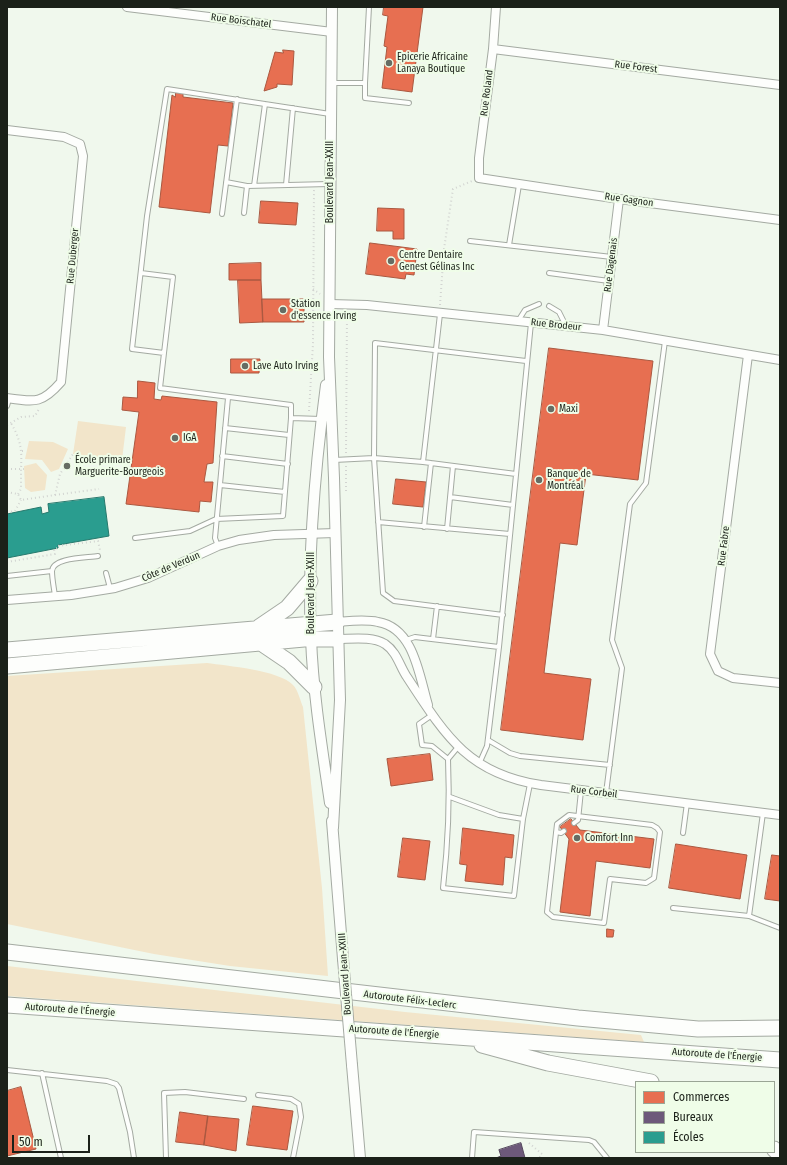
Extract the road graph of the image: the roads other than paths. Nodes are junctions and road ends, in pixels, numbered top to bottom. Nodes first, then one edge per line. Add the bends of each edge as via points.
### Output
1 (127, 7) edge
2 (332, 7) edge
3 (369, 7) edge
4 (496, 7) edge
5 (332, 32) junction
6 (493, 49) junction
7 (331, 83) junction
8 (365, 83) junction
9 (780, 85) edge
10 (237, 99) junction
11 (409, 103) dead end
12 (265, 104) junction
13 (293, 108) junction
14 (330, 114) junction
15 (7, 130) edge
16 (479, 178) joint
17 (226, 182) junction
18 (331, 184) junction
19 (286, 185) junction
20 (519, 185) junction
21 (247, 186) junction
22 (254, 186) junction
23 (619, 199) junction
24 (244, 213) dead end
25 (222, 214) dead end
26 (780, 220) edge
27 (470, 241) dead end
28 (509, 245) junction
29 (612, 257) junction
30 (141, 273) junction
31 (550, 273) dead end
32 (609, 281) junction
33 (330, 304) junction
34 (539, 304) dead end
35 (549, 306) dead end
36 (440, 314) junction
37 (518, 321) junction
38 (531, 323) junction
39 (566, 326) junction
40 (602, 330) junction
41 (665, 340) junction
42 (436, 350) junction
43 (164, 353) junction
44 (748, 356) junction
45 (329, 357) junction
46 (780, 360) edge
47 (526, 361) junction
48 (228, 398) junction
49 (8, 401) edge
50 (291, 418) junction
51 (321, 419) junction
52 (332, 419) junction
53 (225, 428) junction
54 (290, 436) junction
55 (222, 456) junction
56 (374, 458) junction
57 (334, 460) junction
58 (423, 462) junction
59 (431, 463) junction
60 (288, 464) junction
61 (453, 466) junction
62 (516, 474) junction
63 (220, 486) junction
64 (285, 492) junction
65 (450, 497) junction
66 (513, 505) junction
67 (216, 519) junction
68 (378, 522) junction
69 (424, 527) junction
70 (447, 529) junction
71 (335, 533) junction
72 (312, 534) junction
73 (510, 534) junction
74 (135, 538) dead end
75 (218, 546) junction
76 (98, 556) dead end
77 (52, 570) junction
78 (106, 573) dead end
79 (7, 576) edge
80 (310, 581) junction
81 (110, 589) junction
82 (56, 597) junction
83 (7, 600) edge
84 (437, 606) junction
85 (502, 615) junction
86 (337, 622) junction
87 (258, 628) junction
88 (311, 632) junction
89 (337, 639) junction
90 (433, 639) junction
91 (406, 640) junction
92 (262, 644) junction
93 (499, 647) junction
94 (7, 650) edge
95 (7, 666) edge
96 (780, 683) edge
97 (314, 687) junction
98 (432, 715) junction
99 (488, 740) junction
100 (458, 747) junction
101 (448, 759) junction
102 (479, 764) junction
103 (610, 765) junction
104 (530, 784) junction
105 (581, 791) junction
106 (606, 794) junction
107 (450, 797) junction
108 (687, 803) junction
109 (763, 813) junction
110 (780, 815) edge
111 (578, 816) junction
112 (523, 819) junction
113 (574, 823) dead end
114 (333, 828) junction
115 (564, 831) dead end
116 (556, 832) junction
117 (683, 833) dead end
118 (673, 908) dead end
119 (749, 916) junction
120 (780, 928) edge
121 (7, 945) edge
122 (7, 952) edge
123 (42, 956) junction
124 (7, 1005) edge
125 (780, 1028) edge
126 (698, 1029) junction
127 (780, 1035) edge
128 (451, 1036) junction
129 (780, 1060) edge
130 (7, 1070) edge
131 (42, 1073) junction
132 (646, 1081) edge
133 (258, 1094) dead end
134 (244, 1099) dead end
135 (61, 1158) edge
136 (134, 1158) edge
137 (166, 1158) edge
138 (293, 1158) edge
139 (359, 1158) edge
140 (472, 1158) edge
141 (607, 1158) edge

1 - 5 street, Rue Boischatel
2 - 5 street, Boulevard Jean-XXIII
3 - 8 lane
4 - 6 street, Rue Roland
5 - 7 street, Boulevard Jean-XXIII
6 - 9 street, Rue Forest
6 - 16 street, Rue Roland via 479,158
7 - 8 lane
7 - 14 street, Boulevard Jean-XXIII
8 - 11 lane via 366,98
10 - 12 lane
10 - 17 lane
10 - 30 lane via 167,89 147,216
12 - 13 lane
12 - 22 lane
13 - 14 lane
13 - 19 lane
14 - 18 street, Boulevard Jean-XXIII
15 - 49 street, Rue Duberger via 64,137 80,144 83,156 61,382 49,396 38,400
16 - 20 street, Rue Gagnon
17 - 21 lane
17 - 25 lane
18 - 19 lane
18 - 33 street, Boulevard Jean-XXIII
19 - 22 lane
20 - 23 street, Rue Gagnon
20 - 28 lane
21 - 22 lane
21 - 24 lane
23 - 26 street, Rue Gagnon
23 - 29 street, Rue Dagenais
27 - 28 lane
28 - 29 lane
29 - 32 street, Rue Dagenais
30 - 43 lane via 132,349
30 - 43 lane via 173,277
31 - 32 lane
32 - 40 street, Rue Dagenais
33 - 36 street, Rue Brodeur via 367,305
33 - 45 street, Boulevard Jean-XXIII
34 - 37 lane via 525,310
35 - 39 lane via 559,312
36 - 37 street, Rue Brodeur
36 - 42 lane
37 - 38 street, Rue Brodeur
38 - 39 street, Rue Brodeur
38 - 47 lane
39 - 40 street, Rue Brodeur
40 - 41 street, Rue Brodeur
41 - 44 street, Rue Brodeur
41 - 103 lane via 646,483 630,504 612,640 622,668
42 - 47 lane
42 - 56 lane via 375,343
42 - 58 lane
43 - 48 lane via 160,388
44 - 46 street, Rue Brodeur
44 - 96 street, Rue Fabre via 710,654 718,671 733,678
45 - 51 street, Boulevard Jean-XXIII
45 - 52 street, Boulevard Jean-XXIII
47 - 62 lane
48 - 50 lane via 292,406
48 - 53 lane
50 - 51 lane
50 - 54 lane
51 - 52 lane
51 - 72 street, Boulevard Jean-XXIII
52 - 57 street, Boulevard Jean-XXIII
53 - 54 lane
53 - 55 lane
54 - 60 lane
55 - 60 lane
55 - 63 lane
56 - 57 lane
56 - 58 lane
56 - 68 lane
57 - 71 street, Boulevard Jean-XXIII
58 - 59 lane
59 - 61 lane
59 - 69 lane
60 - 64 lane
61 - 62 lane
61 - 65 lane
62 - 66 lane
63 - 64 lane
63 - 67 lane
64 - 67 lane via 283,516
65 - 66 lane
65 - 70 lane
66 - 73 lane
67 - 74 lane via 190,531
67 - 75 lane via 215,538
68 - 69 lane
68 - 84 lane via 383,593 394,601
69 - 70 lane
70 - 73 lane
71 - 72 street, Côte de Verdun
71 - 86 street, Boulevard Jean-XXIII
72 - 75 street, Côte de Verdun via 257,537
72 - 80 street, Boulevard Jean-XXIII
73 - 85 lane
75 - 81 street, Côte de Verdun via 148,578
76 - 77 lane via 61,561 55,564
77 - 79 lane
77 - 82 lane
78 - 81 lane
80 - 87 highway via 287,608
80 - 88 street, Boulevard Jean-XXIII
81 - 82 street, Côte de Verdun
82 - 83 street, Côte de Verdun
84 - 85 lane
84 - 90 lane
85 - 93 lane
86 - 88 highway
86 - 89 street, Boulevard Jean-XXIII
86 - 91 street, Rue Corbeil via 382,622 395,628
87 - 88 highway
87 - 94 highway
88 - 89 highway
88 - 92 highway
88 - 97 street, Boulevard Jean-XXIII
89 - 98 street, Rue Corbeil via 370,639 386,645 394,653 402,671
89 - 114 street, Boulevard Jean-XXIII via 340,700
90 - 91 lane via 415,637
90 - 93 lane
91 - 98 street, Rue Corbeil
92 - 95 highway
92 - 97 highway via 289,662
93 - 99 lane
97 - 114 street, Boulevard Jean-XXIII
98 - 100 street, Rue Corbeil
98 - 101 lane via 419,724 422,745 432,746
99 - 102 lane
99 - 103 lane via 520,756
100 - 101 lane
100 - 102 street, Rue Corbeil
101 - 107 lane
102 - 104 street, Rue Corbeil via 505,777
103 - 106 lane
104 - 105 street, Rue Corbeil
104 - 112 lane
105 - 106 street, Rue Corbeil
105 - 111 lane
106 - 108 street, Rue Corbeil
107 - 112 lane via 498,815
107 - 112 lane via 443,888 514,896
108 - 109 street, Rue Corbeil
108 - 117 lane
109 - 110 street, Rue Corbeil
109 - 119 lane
111 - 113 lane
111 - 116 lane via 569,814 557,824
111 - 116 lane via 652,825 660,832 654,878 646,883 610,879 604,923 553,917 547,912
114 - 139 street, Boulevard Jean-XXIII, bridge
115 - 116 lane
118 - 119 lane
119 - 120 lane
121 - 123 highway
122 - 123 highway
123 - 126 highway, Autoroute Félix-Leclerc via 472,1007
124 - 128 highway, Autoroute de l'Énergie
125 - 126 highway, Autoroute Félix-Leclerc
126 - 127 highway
128 - 129 highway, Autoroute de l'Énergie
128 - 132 highway via 548,1063
130 - 131 lane
131 - 135 lane
131 - 136 lane via 116,1084 130,1132
133 - 138 lane via 291,1099 299,1104 301,1117
134 - 137 lane via 185,1092 164,1093
140 - 141 lane via 474,1132 589,1140 594,1142

